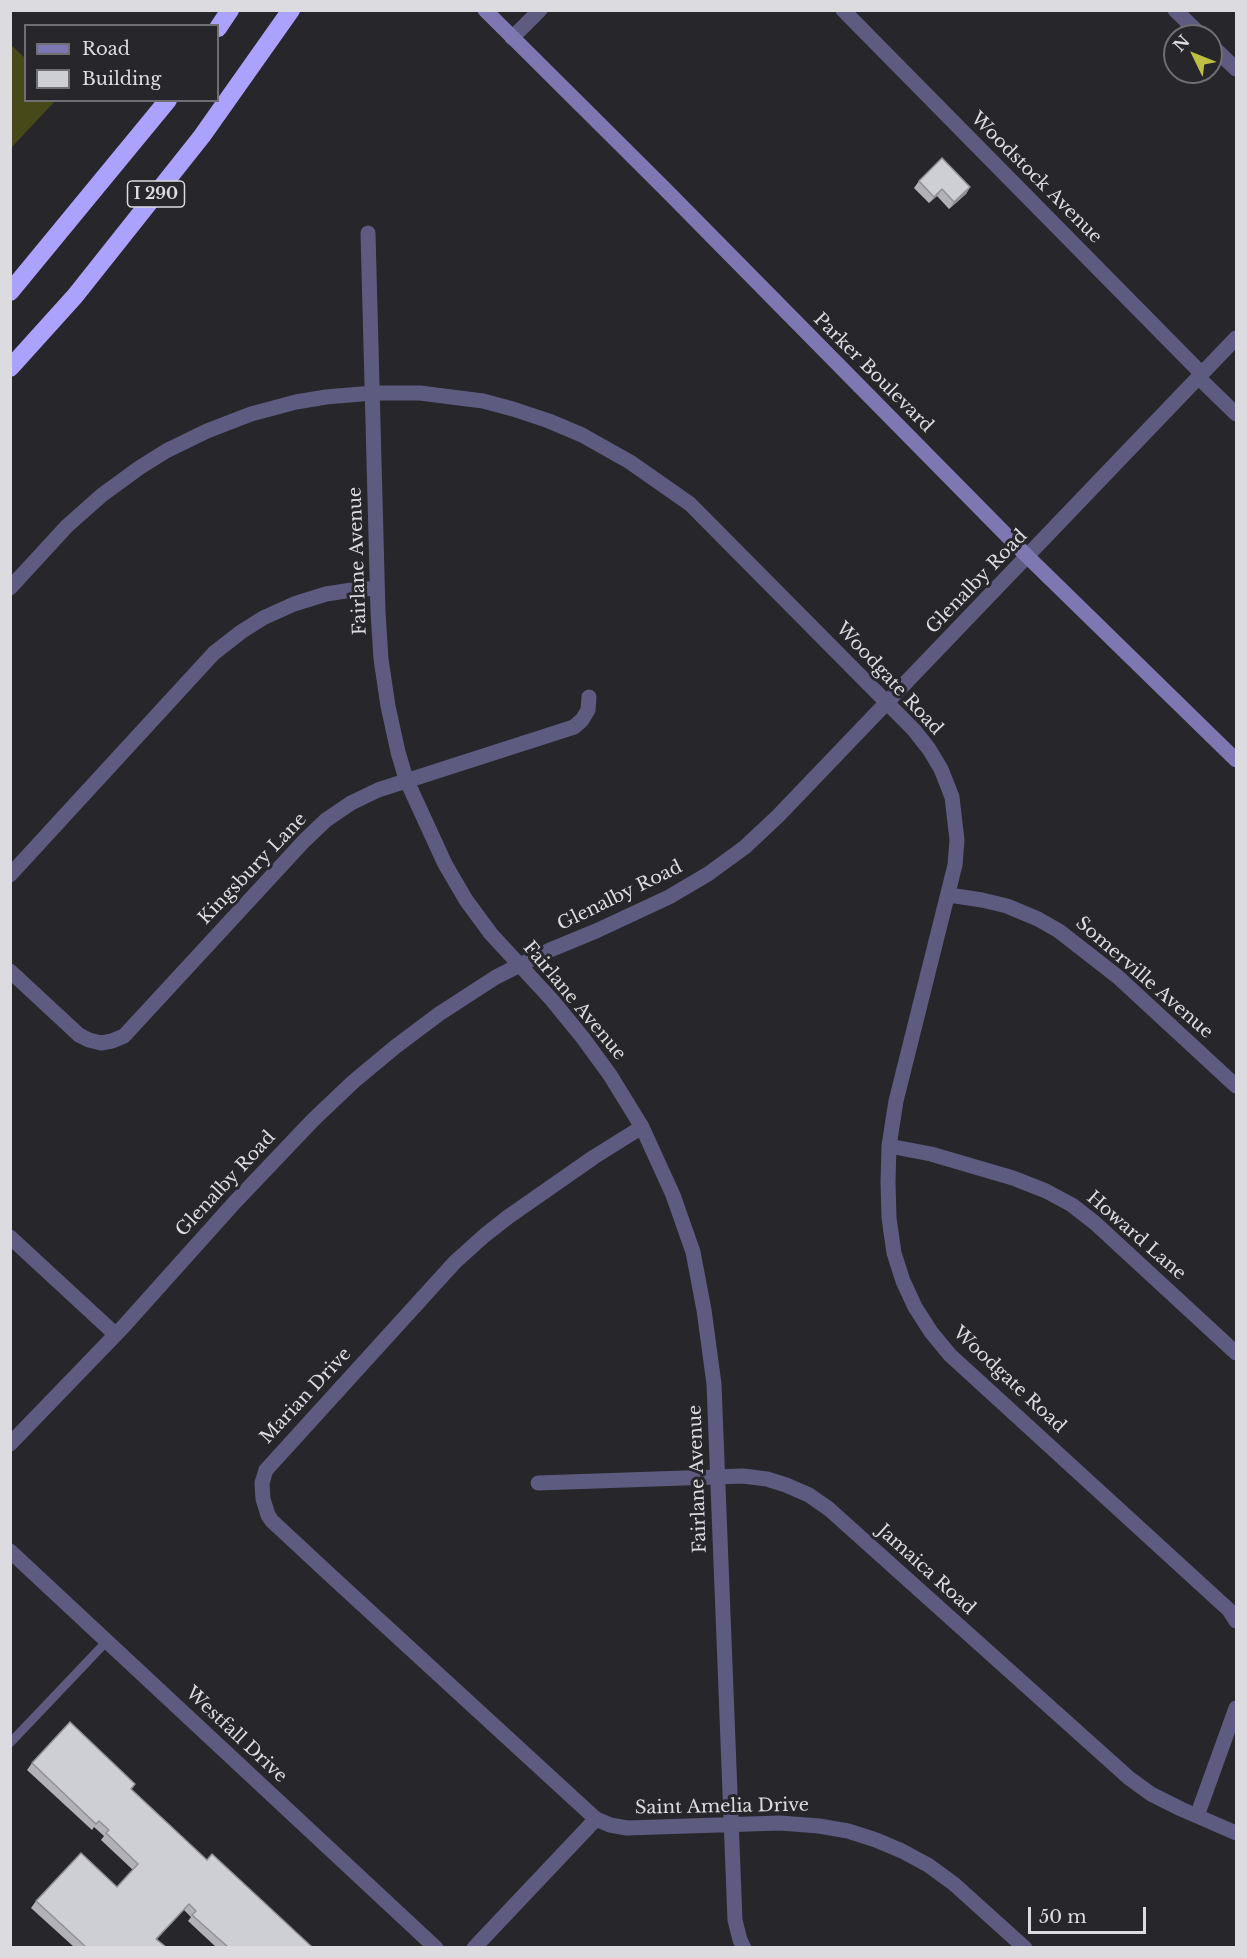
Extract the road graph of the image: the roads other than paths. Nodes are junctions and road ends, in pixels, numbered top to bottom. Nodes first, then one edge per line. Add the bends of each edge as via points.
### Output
1 (230, 10) edge
2 (291, 10) edge
3 (485, 10) edge
4 (540, 10) edge
5 (843, 10) edge
6 (1175, 10) edge
7 (1190, 24) edge
8 (219, 26) edge
9 (512, 38) junction
10 (1223, 57) edge
11 (1236, 69) edge
12 (166, 102) edge
13 (368, 233) dead end
14 (10, 292) edge
15 (1236, 338) edge
16 (10, 368) edge
17 (1200, 375) junction
18 (373, 393) junction
19 (1236, 414) edge
20 (1028, 557) junction
21 (10, 588) edge
22 (377, 588) junction
23 (589, 697) dead end
24 (888, 703) junction
25 (1236, 760) edge
26 (406, 779) junction
27 (10, 875) edge
28 (949, 895) junction
29 (519, 965) junction
30 (10, 970) edge
31 (1236, 1086) edge
32 (642, 1127) junction
33 (890, 1146) junction
34 (10, 1236) edge
35 (115, 1334) junction
36 (1236, 1353) edge
37 (10, 1444) edge
38 (718, 1477) junction
39 (538, 1483) dead end
40 (10, 1551) edge
41 (1236, 1621) edge
42 (107, 1641) junction
43 (1236, 1708) edge
44 (10, 1743) edge
45 (1197, 1816) junction
46 (596, 1819) junction
47 (732, 1826) junction
48 (1236, 1833) edge
49 (436, 1947) edge
50 (474, 1947) edge
51 (744, 1947) edge
52 (1025, 1947) edge

1 - 8 highway
2 - 16 highway, I 290 via 202,136 75,296
3 - 9 street, Parker Boulevard
4 - 9 street
5 - 17 street, Woodstock Avenue
6 - 7 street
9 - 20 street, Parker Boulevard
10 - 11 street
12 - 14 highway, I 290
13 - 18 street, Fairlane Avenue
15 - 17 street, Glenalby Road
17 - 19 street, Woodstock Avenue
17 - 20 street, Glenalby Road
18 - 21 street, Woodgate Road via 296,402 251,414 166,452 102,495 67,526
18 - 22 street, Fairlane Avenue
18 - 24 street, Woodgate Road via 451,396 513,409 582,435 630,462 690,504
20 - 24 street, Glenalby Road
20 - 25 street, Parker Boulevard
22 - 26 street, Fairlane Avenue via 388,706
22 - 27 street via 326,594 294,604 263,618 214,652
23 - 26 street, Kingsbury Lane via 588,710 574,727
24 - 28 street, Woodgate Road via 929,749 952,797 957,840
24 - 29 street, Glenalby Road via 778,816 708,874 669,897
26 - 29 street, Fairlane Avenue via 466,900
26 - 30 street, Kingsbury Lane via 351,803 326,820 124,1036 101,1043 79,1035
28 - 31 street, Somerville Avenue via 1007,906 1059,931 1118,977
28 - 33 street, Woodgate Road via 896,1101
29 - 32 street, Fairlane Avenue via 583,1038
29 - 35 street, Glenalby Road via 439,1014 353,1082 235,1202
32 - 38 street, Fairlane Avenue via 673,1195 693,1252 711,1356
32 - 46 street, Marian Drive via 508,1217 470,1249 274,1459 262,1483 272,1521
33 - 36 street, Howard Lane via 1013,1178 1072,1205
33 - 41 street, Woodgate Road via 888,1194 894,1253 915,1307 931,1332 950,1355 1229,1610
34 - 35 street
35 - 37 street, Glenalby Road
38 - 39 street, Jamaica Road
38 - 45 street, Jamaica Road via 767,1479 809,1495 829,1509 1129,1778 1151,1794
38 - 47 street, Fairlane Avenue
40 - 42 street, Westfall Drive
42 - 44 lane
42 - 49 street, Westfall Drive
43 - 45 street
45 - 48 street, Jamaica Road
46 - 47 street, Saint Amelia Drive via 627,1828
46 - 50 street
47 - 51 street, Fairlane Avenue via 735,1920
47 - 52 street, Saint Amelia Drive via 819,1826 876,1840 928,1865

